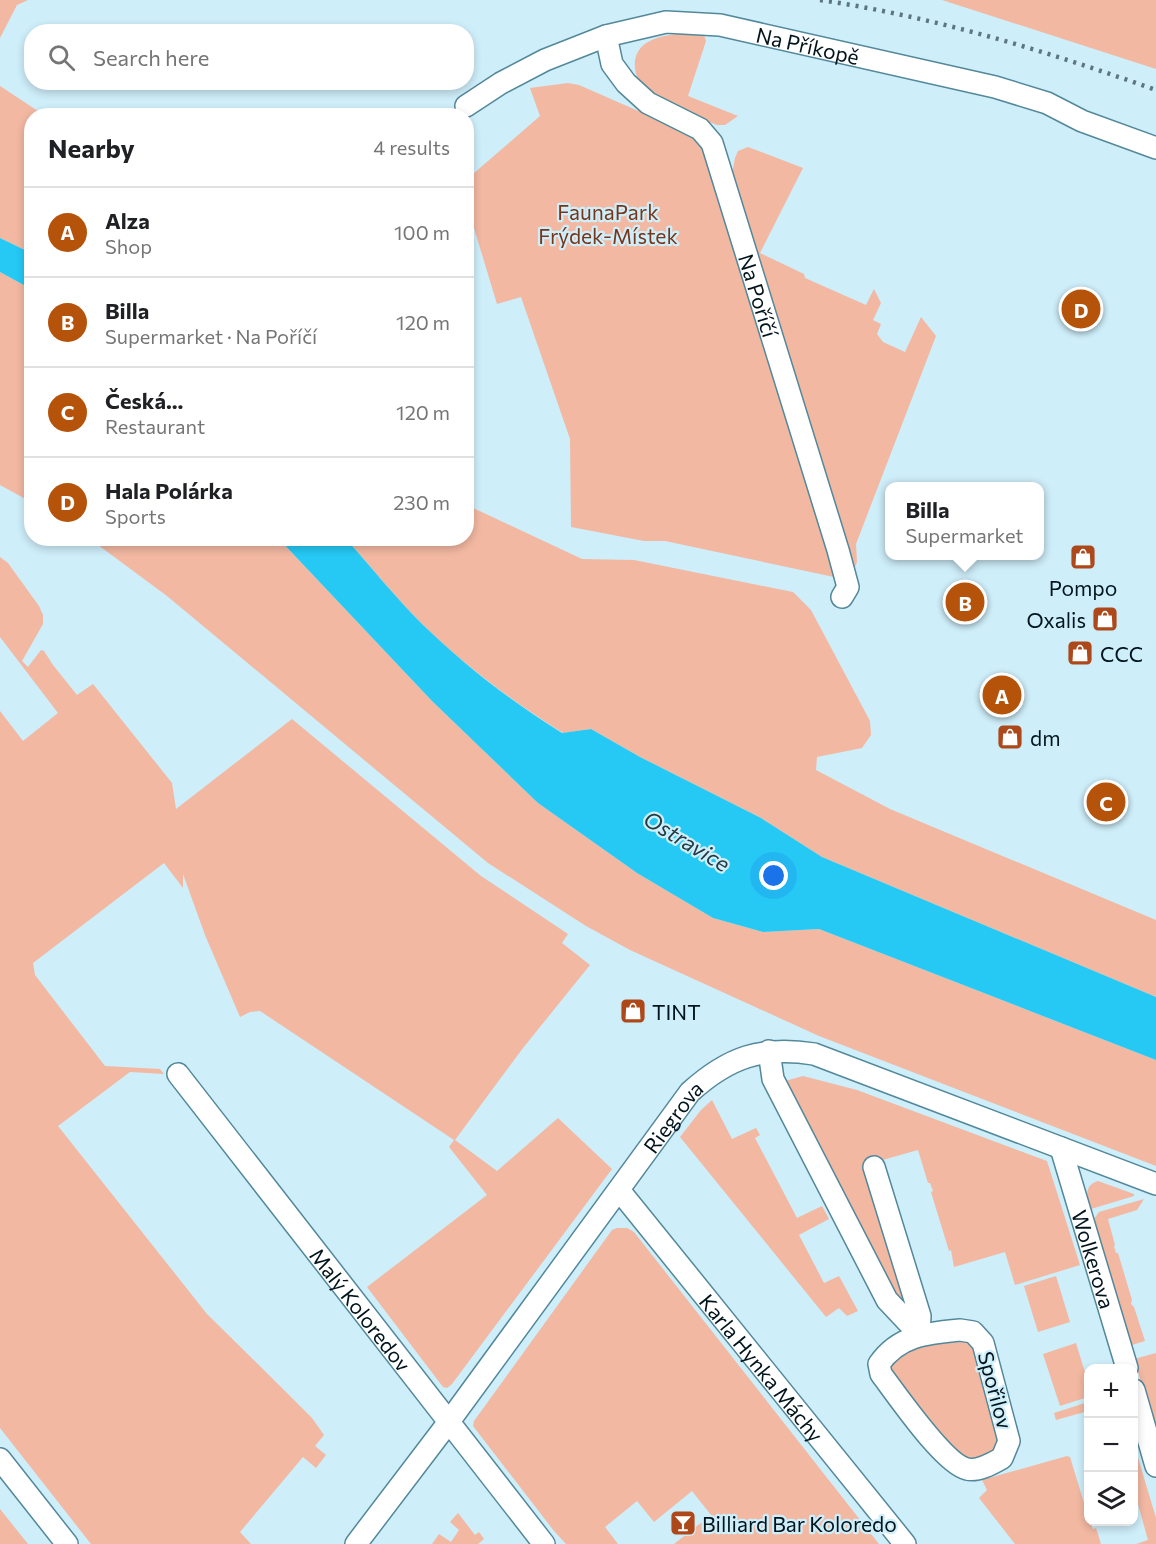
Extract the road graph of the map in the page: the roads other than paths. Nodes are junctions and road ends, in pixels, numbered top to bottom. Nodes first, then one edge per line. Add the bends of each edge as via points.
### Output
1 (606, 36) junction
2 (466, 106) dead end
3 (1156, 148) edge
4 (842, 597) dead end
5 (769, 1051) junction
6 (178, 1074) dead end
7 (1061, 1148) junction
8 (874, 1167) dead end
9 (1156, 1184) edge
10 (619, 1190) junction
11 (919, 1334) junction
12 (1126, 1364) edge
13 (1138, 1404) edge
14 (448, 1423) junction
15 (0, 1459) edge
16 (1156, 1466) edge
17 (67, 1544) edge
18 (356, 1544) edge
19 (544, 1544) edge
20 (905, 1544) edge

1 - 2 street, Na Příkopě via 536,64
1 - 3 street, Na Příkopě via 666,22 720,25 1017,93
1 - 4 street, Na Poříčí via 612,64 626,83 648,103 700,129 712,143 838,550 848,587
5 - 7 street, Riegrova via 814,1054
5 - 10 street, Riegrova via 742,1057 715,1071 690,1092
5 - 11 street via 773,1079 887,1300
6 - 14 street, Malý Koloredov
7 - 9 street, Riegrova
7 - 12 street, Wolkerova
8 - 11 street via 920,1316
10 - 14 street, Riegrova
10 - 20 street, Karla Hynka Máchy
11 - 11 street, Spořilov via 886,1354 879,1364 881,1374 955,1464 969,1470 1002,1458 1009,1441 983,1343 973,1332 960,1330
13 - 16 street
14 - 18 street, Riegrova
14 - 19 street, Malý Koloredov
15 - 17 street

